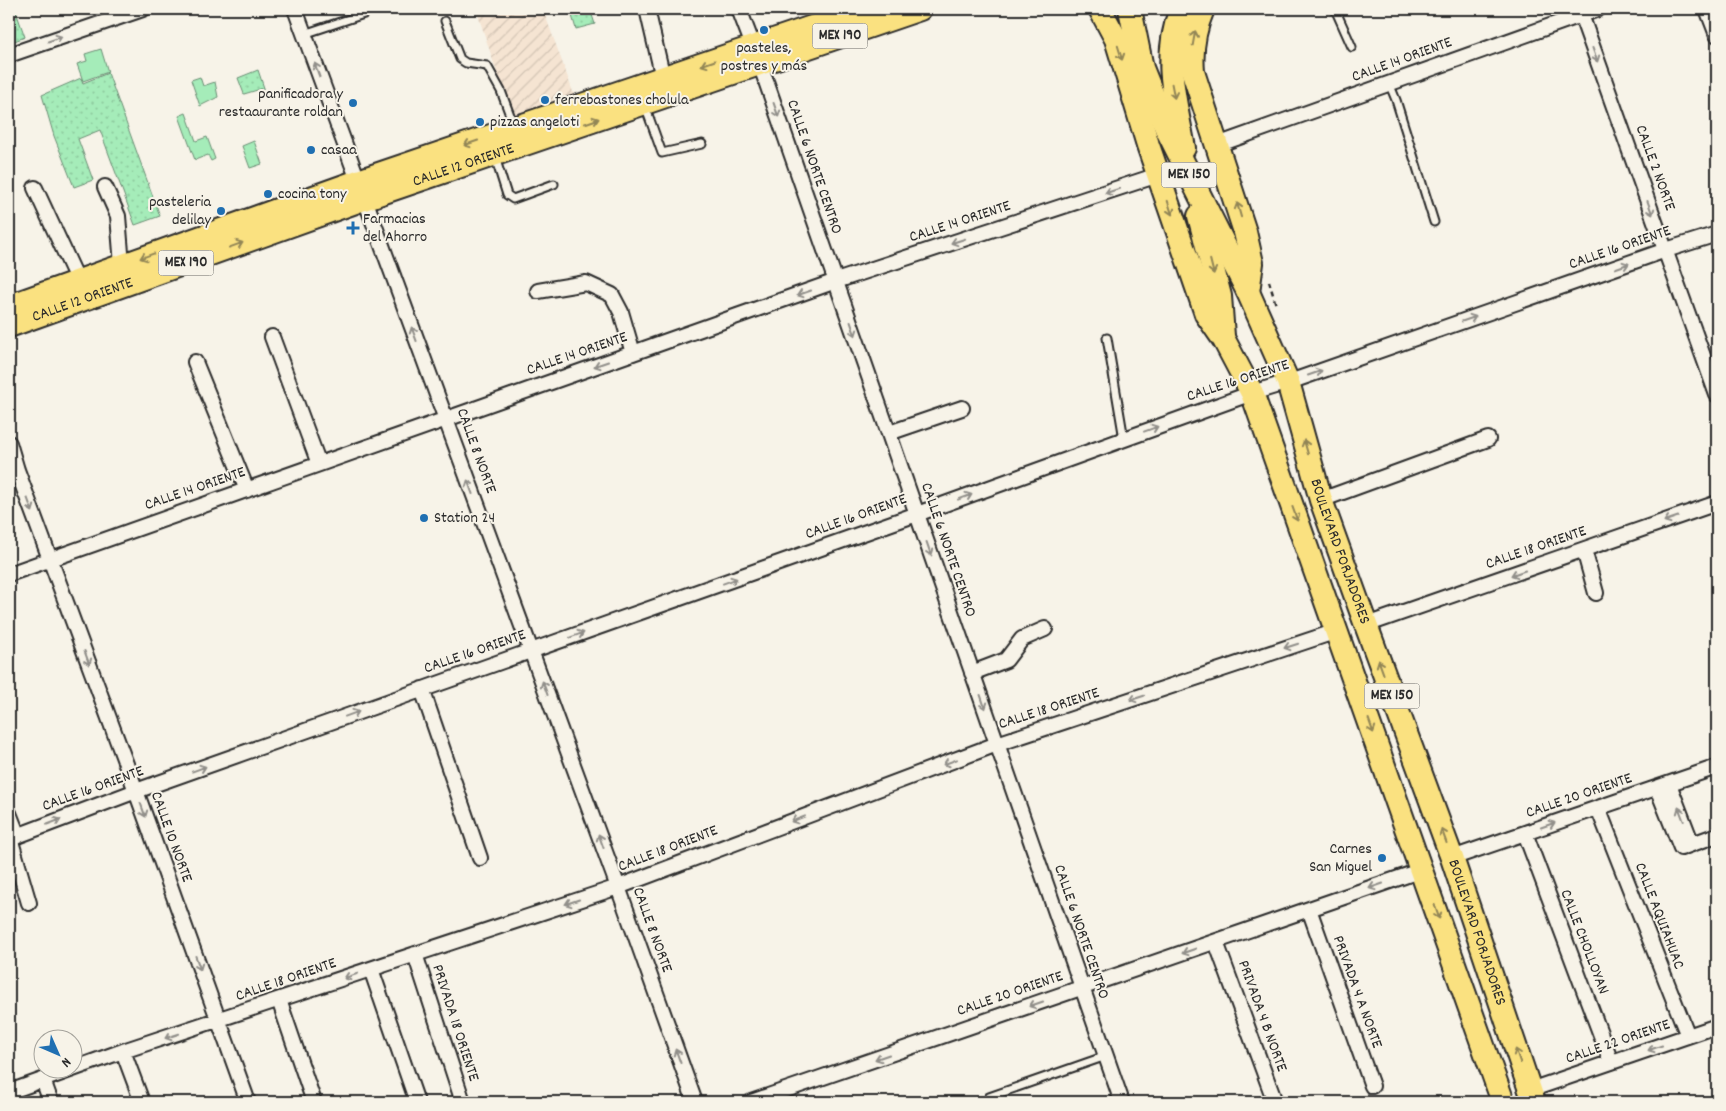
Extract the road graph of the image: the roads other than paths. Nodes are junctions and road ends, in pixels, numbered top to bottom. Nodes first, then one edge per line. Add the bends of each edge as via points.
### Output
1 (143, 9) edge
2 (295, 9) edge
3 (647, 9) edge
4 (739, 9) edge
5 (865, 9) edge
6 (920, 9) edge
7 (1100, 9) edge
8 (1130, 9) edge
9 (1181, 9) edge
10 (1203, 9) edge
11 (1336, 9) edge
12 (1598, 9) edge
13 (1707, 9) edge
14 (1580, 12) edge
15 (364, 14) dead end
16 (445, 21) dead end
17 (304, 34) junction
18 (1717, 35) edge
19 (1352, 47) dead end
20 (9, 55) edge
21 (757, 56) junction
22 (663, 78) junction
23 (1389, 83) junction
24 (644, 103) junction
25 (514, 129) junction
26 (702, 144) dead end
27 (1217, 145) junction
28 (494, 154) junction
29 (1189, 174) junction
30 (1158, 175) junction
31 (554, 184) dead end
32 (104, 187) dead end
33 (35, 188) dead end
34 (361, 190) junction
35 (1434, 222) dead end
36 (1717, 234) edge
37 (1666, 250) junction
38 (122, 265) junction
39 (78, 281) junction
40 (836, 281) junction
41 (538, 291) dead end
42 (1248, 292) junction
43 (9, 306) edge
44 (9, 326) edge
45 (272, 337) dead end
46 (1107, 338) dead end
47 (1224, 340) junction
48 (633, 353) junction
49 (195, 362) dead end
50 (1288, 382) junction
51 (1252, 393) junction
52 (1717, 395) edge
53 (962, 408) dead end
54 (446, 419) junction
55 (889, 433) junction
56 (1124, 439) junction
57 (1488, 439) dead end
58 (9, 443) edge
59 (319, 464) junction
60 (13, 471) edge
61 (247, 490) junction
62 (1321, 500) junction
63 (1717, 503) edge
64 (917, 514) junction
65 (1584, 550) junction
66 (50, 559) junction
67 (9, 574) edge
68 (1596, 593) dead end
69 (1366, 625) junction
70 (1045, 630) dead end
71 (1337, 631) junction
72 (531, 652) junction
73 (972, 673) junction
74 (422, 689) junction
75 (997, 744) junction
76 (1717, 767) edge
77 (1663, 786) junction
78 (136, 791) junction
79 (1598, 808) junction
80 (9, 813) edge
81 (1525, 833) junction
82 (1717, 836) edge
83 (12, 838) edge
84 (480, 858) dead end
85 (1452, 858) junction
86 (13, 868) edge
87 (1422, 870) junction
88 (618, 886) junction
89 (29, 903) dead end
90 (1309, 909) junction
91 (1216, 942) junction
92 (415, 954) junction
93 (371, 969) junction
94 (1082, 988) junction
95 (279, 1000) junction
96 (218, 1021) junction
97 (1717, 1026) edge
98 (1688, 1036) junction
99 (123, 1051) junction
100 (1106, 1056) junction
101 (1611, 1062) junction
102 (43, 1080) junction
103 (1372, 1086) dead end
104 (9, 1092) edge
105 (1532, 1096) edge
106 (988, 1097) dead end
107 (1501, 1101) edge
108 (51, 1102) edge
109 (142, 1102) edge
110 (248, 1102) edge
111 (314, 1102) edge
112 (417, 1102) edge
113 (462, 1102) edge
114 (695, 1102) edge
115 (751, 1102) edge
116 (1122, 1102) edge
117 (1275, 1102) edge

20 -> 1 street
2 - 17 street, CALLE 8 NORTE
3 - 22 street
4 - 21 street, CALLE 6 NORTE CENTRO
5 - 21 main road, CALLE 12 ORIENTE / MEX 190
6 - 21 main road, CALLE 12 ORIENTE / MEX 190
7 -> 30 main road, BOULEVARD FORJADORES via 1116,39
8 - 29 main road, BOULEVARD FORJADORES via 1142,68
9 -> 29 main road, MEX 150 via 1170,62
27 -> 10 main road, MEX 150 via 1193,72 1194,35
11 - 19 lane
12 - 14 street, CALLE 14 ORIENTE
13 - 18 street
14 - 23 street, CALLE 14 ORIENTE
14 -> 37 street, CALLE 2 NORTE
15 - 17 lane
16 - 25 lane via 460,59 487,66 501,91
34 -> 17 street, CALLE 8 NORTE
21 -> 22 main road, CALLE 12 ORIENTE / MEX 190
21 - 24 main road, CALLE 12 ORIENTE / MEX 190
21 -> 40 street, CALLE 6 NORTE CENTRO
22 - 25 main road, CALLE 12 ORIENTE / MEX 190
23 - 27 street, CALLE 14 ORIENTE
23 - 35 lane
24 - 26 lane via 662,153
28 -> 24 main road, CALLE 12 ORIENTE / MEX 190
25 -> 34 main road, CALLE 12 ORIENTE / MEX 190
42 -> 27 main road, MEX 150 via 1252,262
28 - 31 lane via 507,195 512,199
28 - 34 main road, CALLE 12 ORIENTE / MEX 190
29 - 42 main road, BOULEVARD FORJADORES
29 -> 47 main road, MEX 150 via 1220,296
30 -> 40 street, CALLE 14 ORIENTE
30 -> 47 main road, BOULEVARD FORJADORES via 1206,314
32 - 38 street via 118,216
33 - 39 street
34 -> 38 main road, CALLE 12 ORIENTE / MEX 190
44 -> 34 main road, CALLE 12 ORIENTE / MEX 190
54 -> 34 street, CALLE 8 NORTE
36 - 37 street, CALLE 16 ORIENTE
50 -> 37 street, CALLE 16 ORIENTE
37 - 52 street, CALLE 2 NORTE
38 - 39 main road, CALLE 12 ORIENTE / MEX 190
39 - 43 main road, CALLE 12 ORIENTE / MEX 190
40 -> 48 street, CALLE 14 ORIENTE
40 -> 55 street, CALLE 6 NORTE CENTRO
41 - 48 street via 586,283 612,295 621,312
42 - 50 main road, BOULEVARD FORJADORES / MEX 150
45 - 59 street
46 - 56 lane
47 - 51 main road, BOULEVARD FORJADORES / MEX 150
48 -> 54 street, CALLE 14 ORIENTE
49 - 61 street
50 - 51 street, CALLE 16 ORIENTE
62 -> 50 main road, BOULEVARD FORJADORES / MEX 150
56 -> 51 street, CALLE 16 ORIENTE
51 -> 71 main road, BOULEVARD FORJADORES / MEX 150
53 - 55 street
54 - 59 street, CALLE 14 ORIENTE
72 -> 54 street, CALLE 8 NORTE
55 - 64 street, CALLE 6 NORTE CENTRO
64 -> 56 street, CALLE 16 ORIENTE
57 - 62 street
58 - 60 street, CALLE 10 NORTE
59 - 61 street, CALLE 14 ORIENTE
60 -> 66 street, CALLE 10 NORTE
61 - 66 street, CALLE 14 ORIENTE
62 - 69 main road, BOULEVARD FORJADORES / MEX 150
63 -> 65 street, CALLE 18 ORIENTE
72 -> 64 street, CALLE 16 ORIENTE
64 -> 73 street, CALLE 6 NORTE CENTRO
65 - 68 street
65 -> 69 street, CALLE 18 ORIENTE
66 - 67 street, CALLE 14 ORIENTE
66 -> 78 street, CALLE 10 NORTE
85 -> 69 main road, BOULEVARD FORJADORES / MEX 150
70 - 73 street via 1022,638 1006,660
71 -> 75 street, CALLE 18 ORIENTE
71 -> 87 main road, BOULEVARD FORJADORES / MEX 150
72 - 74 street, CALLE 16 ORIENTE
88 -> 72 street, CALLE 8 NORTE
73 -> 75 street, CALLE 6 NORTE CENTRO
78 -> 74 street, CALLE 16 ORIENTE
74 - 84 street
75 -> 88 street, CALLE 18 ORIENTE
75 - 94 street, CALLE 6 NORTE CENTRO
76 - 77 street, CALLE 20 ORIENTE
77 - 79 street, CALLE 20 ORIENTE
77 - 82 street via 1681,848
83 -> 78 street, CALLE 16 ORIENTE
78 -> 96 street, CALLE 10 NORTE
81 -> 79 street, CALLE 20 ORIENTE
79 - 98 street, CALLE AQUIAHUAC
80 - 83 street
81 - 85 street, CALLE 20 ORIENTE
81 - 101 street, CALLE CHOLLOYAN
83 - 86 street
105 -> 85 main road, BOULEVARD FORJADORES / MEX 150
86 - 89 street
87 -> 90 street, CALLE 20 ORIENTE
87 -> 107 main road, BOULEVARD FORJADORES / MEX 150
88 -> 92 street, CALLE 18 ORIENTE
114 -> 88 street, CALLE 8 NORTE
90 - 91 street, CALLE 20 ORIENTE
90 - 103 street, PRIVADA 4 A NORTE
91 -> 94 street, CALLE 20 ORIENTE
91 - 117 street, PRIVADA 4 B NORTE
92 - 93 street, CALLE 18 ORIENTE
92 - 113 street, PRIVADA 18 ORIENTE
93 -> 95 street, CALLE 18 ORIENTE
93 - 112 street
94 - 100 street, CALLE 6 NORTE CENTRO
94 -> 115 street, CALLE 20 ORIENTE
95 - 96 street, CALLE 18 ORIENTE
95 - 111 street
96 -> 99 street, CALLE 18 ORIENTE
96 - 110 street, CALLE 10 NORTE
97 - 98 street, CALLE 22 ORIENTE
98 -> 101 street, CALLE 22 ORIENTE
99 - 102 street, CALLE 18 ORIENTE
99 - 109 street
100 - 106 lane
100 - 116 street, CALLE 6 NORTE CENTRO
101 - 105 street, CALLE 22 ORIENTE
102 - 104 street, CALLE 18 ORIENTE
102 - 108 street

